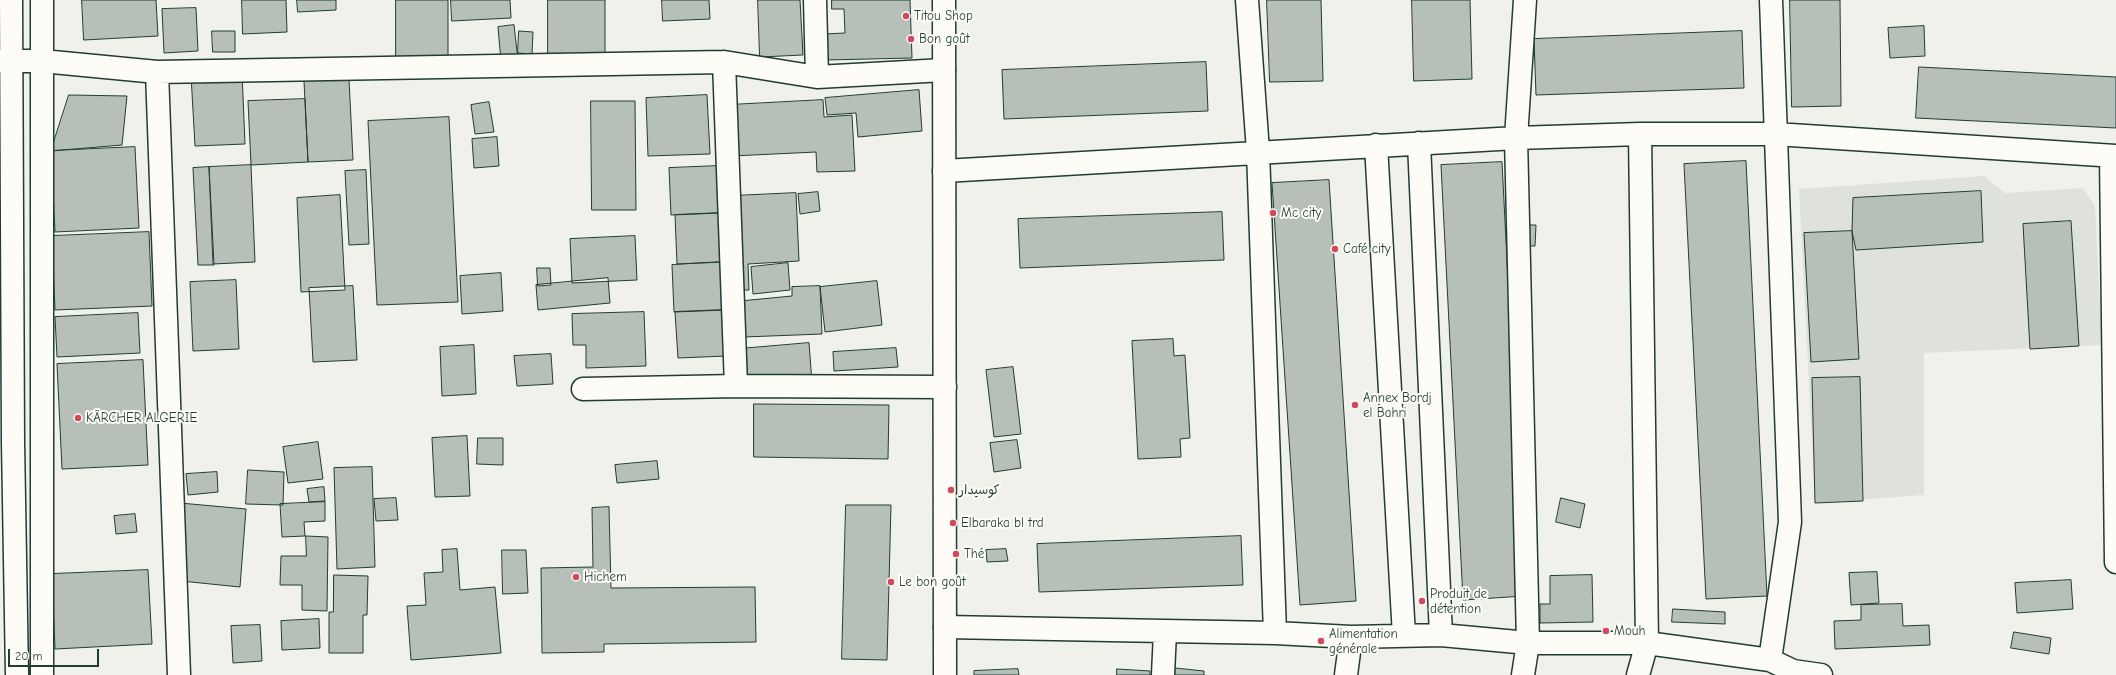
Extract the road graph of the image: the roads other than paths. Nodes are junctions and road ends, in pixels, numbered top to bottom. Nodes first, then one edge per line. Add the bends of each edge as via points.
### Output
1 (11, 0) edge
2 (42, 0) edge
3 (815, 0) edge
4 (944, 0) edge
5 (1247, 0) edge
6 (1525, 0) edge
7 (1771, 0) edge
8 (6, 61) edge
9 (42, 61) junction
10 (724, 62) junction
11 (944, 70) junction
12 (157, 72) junction
13 (817, 77) junction
14 (1640, 134) junction
15 (1776, 134) junction
16 (1516, 138) junction
17 (1419, 143) junction
18 (1376, 145) junction
19 (1258, 151) junction
20 (2113, 156) edge
21 (944, 171) junction
22 (6, 246) edge
23 (736, 386) junction
24 (945, 387) junction
25 (584, 389) dead end
26 (7, 442) edge
27 (2116, 562) edge
28 (945, 627) junction
29 (1165, 632) junction
30 (1275, 634) junction
31 (1441, 635) junction
32 (1404, 636) junction
33 (1352, 637) junction
34 (1647, 643) junction
35 (1528, 644) junction
36 (1770, 660) junction
37 (1792, 673) edge
38 (17, 675) edge
39 (42, 675) edge
40 (179, 675) edge
41 (945, 675) edge
42 (1164, 675) edge
43 (1346, 675) edge
44 (1523, 675) edge
45 (1638, 675) edge
46 (1821, 675) edge

1 - 8 street
2 - 9 street
3 - 13 street
4 - 11 street
5 - 19 street
6 - 16 street
7 - 15 street
8 - 9 street
8 - 22 street
9 - 12 street
9 - 39 street
10 - 12 street
10 - 13 street
10 - 23 street
11 - 13 street
11 - 21 street
12 - 40 street
14 - 15 street
14 - 16 street
14 - 34 street
15 - 20 street
15 - 36 street via 1790,522
16 - 17 street
16 - 35 street
17 - 18 street
17 - 31 street
18 - 19 street
18 - 32 street
19 - 21 street
19 - 30 street
20 - 27 street
21 - 24 street
22 - 26 street
23 - 24 street
23 - 25 street
24 - 28 street
26 - 38 street
28 - 29 street
28 - 41 street
29 - 30 street
29 - 42 street
30 - 33 street
31 - 32 street
31 - 35 street
32 - 33 street
33 - 43 street
34 - 35 street
34 - 36 street
34 - 45 street
35 - 44 street
36 - 37 street
37 - 46 street

